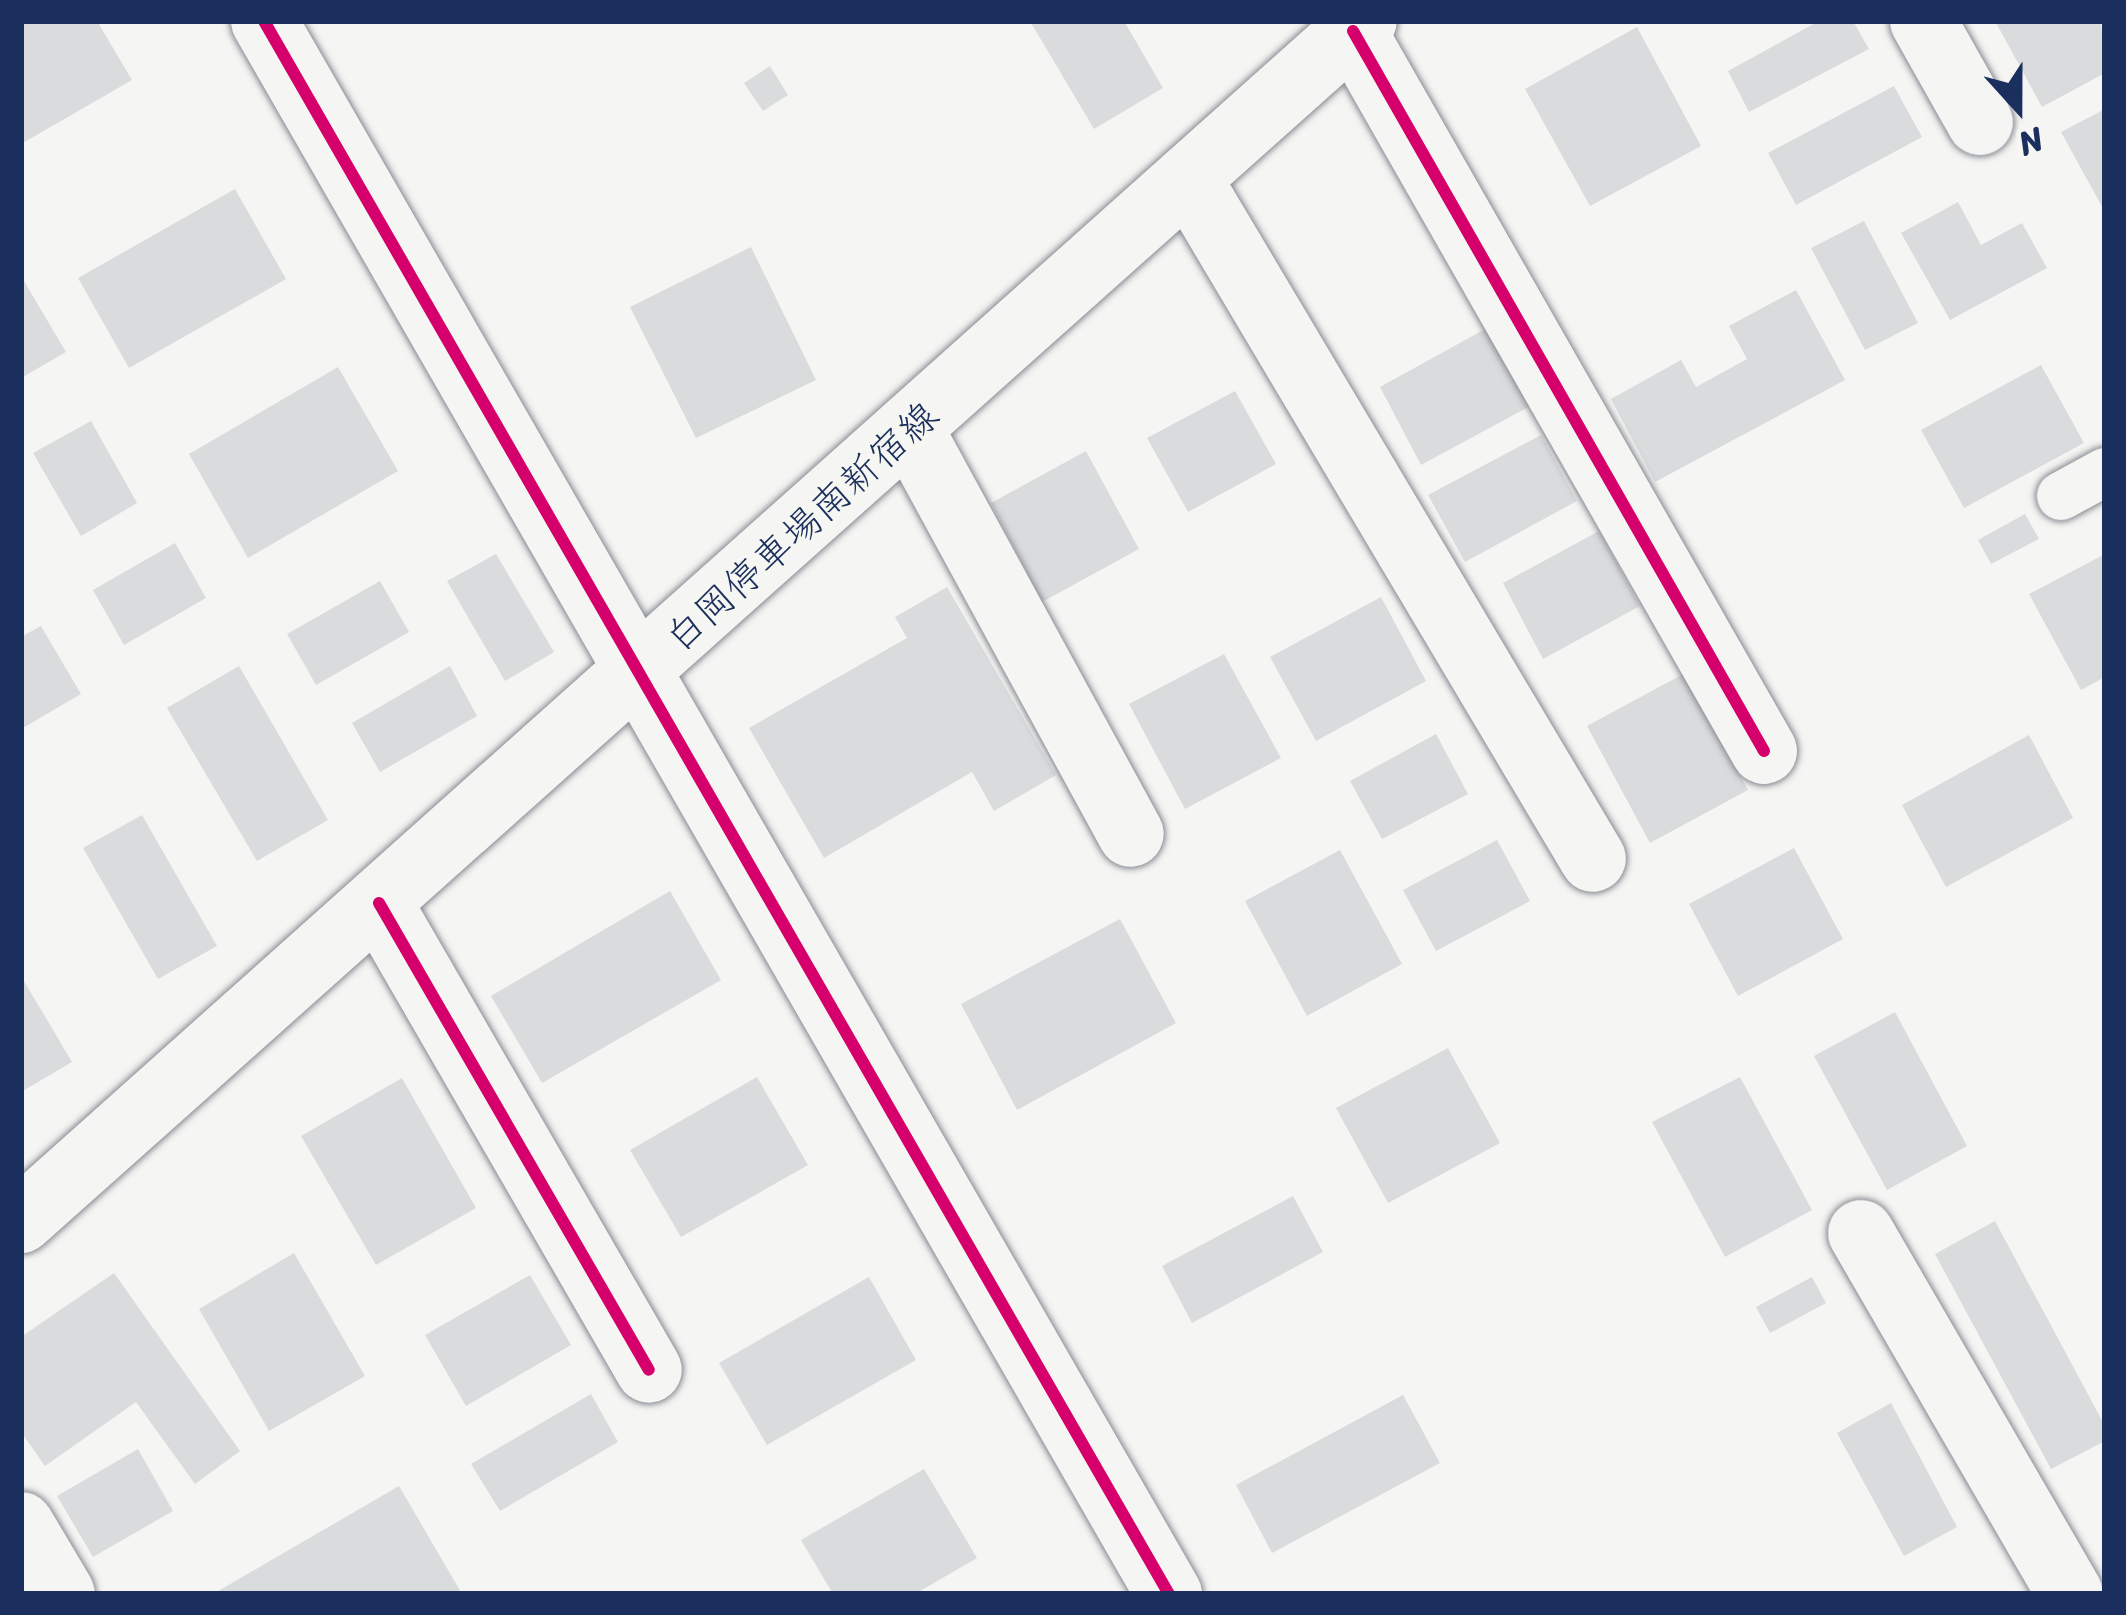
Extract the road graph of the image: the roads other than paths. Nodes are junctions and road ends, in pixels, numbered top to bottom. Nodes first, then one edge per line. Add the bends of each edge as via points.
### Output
1 (264, 21) edge
2 (1923, 21) edge
3 (1359, 26) edge
4 (1980, 122) dead end
5 (1188, 178) junction
6 (910, 429) junction
7 (2105, 472) edge
8 (2061, 496) dead end
9 (639, 674) junction
10 (1764, 751) dead end
11 (1132, 834) dead end
12 (1594, 860) dead end
13 (379, 903) junction
14 (21, 1220) edge
15 (1861, 1233) dead end
16 (649, 1370) dead end
17 (21, 1525) edge
18 (62, 1594) edge
19 (1169, 1594) edge
20 (2071, 1594) edge

1 - 9 street
2 - 4 street
3 - 5 street, 白岡停車場南新宿線
3 - 10 street
5 - 6 street, 白岡停車場南新宿線
5 - 12 street
6 - 9 street, 白岡停車場南新宿線
6 - 11 street
7 - 8 lane
9 - 13 street, 白岡停車場南新宿線
9 - 19 street
13 - 14 street, 白岡停車場南新宿線
13 - 16 street
15 - 20 street
17 - 18 street

